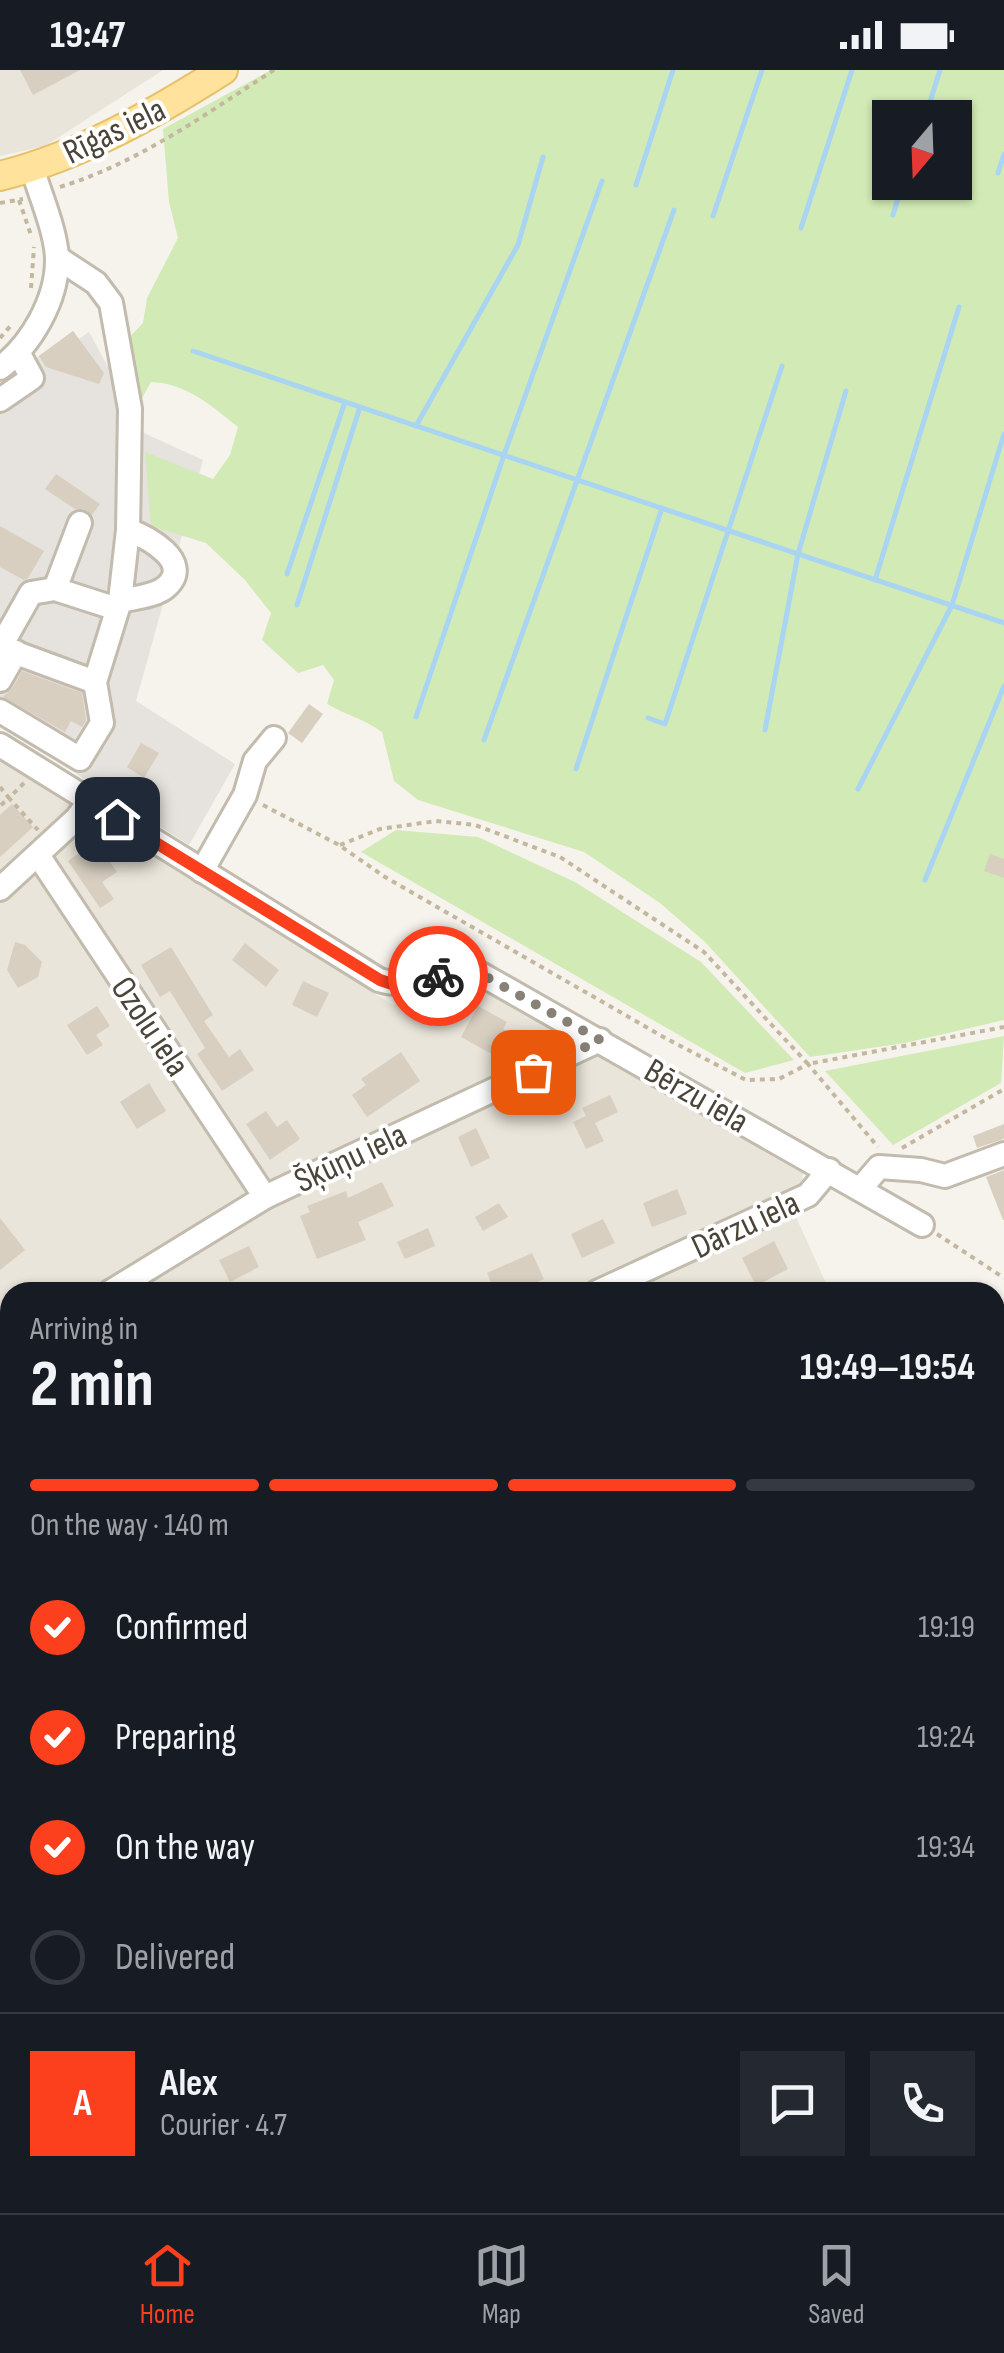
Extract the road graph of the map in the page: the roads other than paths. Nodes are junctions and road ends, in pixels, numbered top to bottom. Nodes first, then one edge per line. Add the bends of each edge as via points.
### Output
1 (222, 70) edge
2 (32, 168) junction
3 (0, 176) edge
4 (58, 258) junction
5 (20, 354) junction
6 (0, 368) edge
7 (0, 400) edge
8 (80, 523) dead end
9 (128, 530) junction
10 (55, 589) junction
11 (118, 605) junction
12 (5, 649) edge
13 (0, 680) edge
14 (95, 682) junction
15 (0, 710) edge
16 (274, 738) dead end
17 (0, 745) edge
18 (89, 801) junction
19 (44, 850) junction
20 (202, 872) junction
21 (0, 890) edge
22 (600, 1040) junction
23 (1004, 1154) edge
24 (829, 1170) junction
25 (861, 1188) junction
26 (265, 1197) junction
27 (922, 1225) road end
28 (126, 1282) edge
29 (619, 1282) edge

1 - 2 main road, Rīgas iela via 100,140
2 - 3 main road, Rīgas iela
2 - 4 street via 30,198
4 - 5 street via 51,297
4 - 9 street via 96,283 111,302 130,409
5 - 6 street
5 - 7 street via 32,378
8 - 10 street
9 - 11 street
9 - 11 street via 164,550 172,576 157,592
10 - 11 street
10 - 12 street via 31,593
11 - 14 street
12 - 13 street
12 - 14 street
14 - 15 street via 102,723 80,759
16 - 20 street
17 - 18 street, Bērzu iela
18 - 19 street
18 - 20 street, Bērzu iela
19 - 21 street
19 - 26 street, Ozolu iela
20 - 22 street, Bērzu iela via 380,980 398,986 472,969
22 - 24 street, Bērzu iela
22 - 26 street, Šķūņu iela
23 - 25 street via 946,1176 882,1164
24 - 25 street, Bērzu iela
24 - 29 street, Dārzu iela via 808,1195
25 - 27 street, Bērzu iela
26 - 28 street, Šķūņu iela

